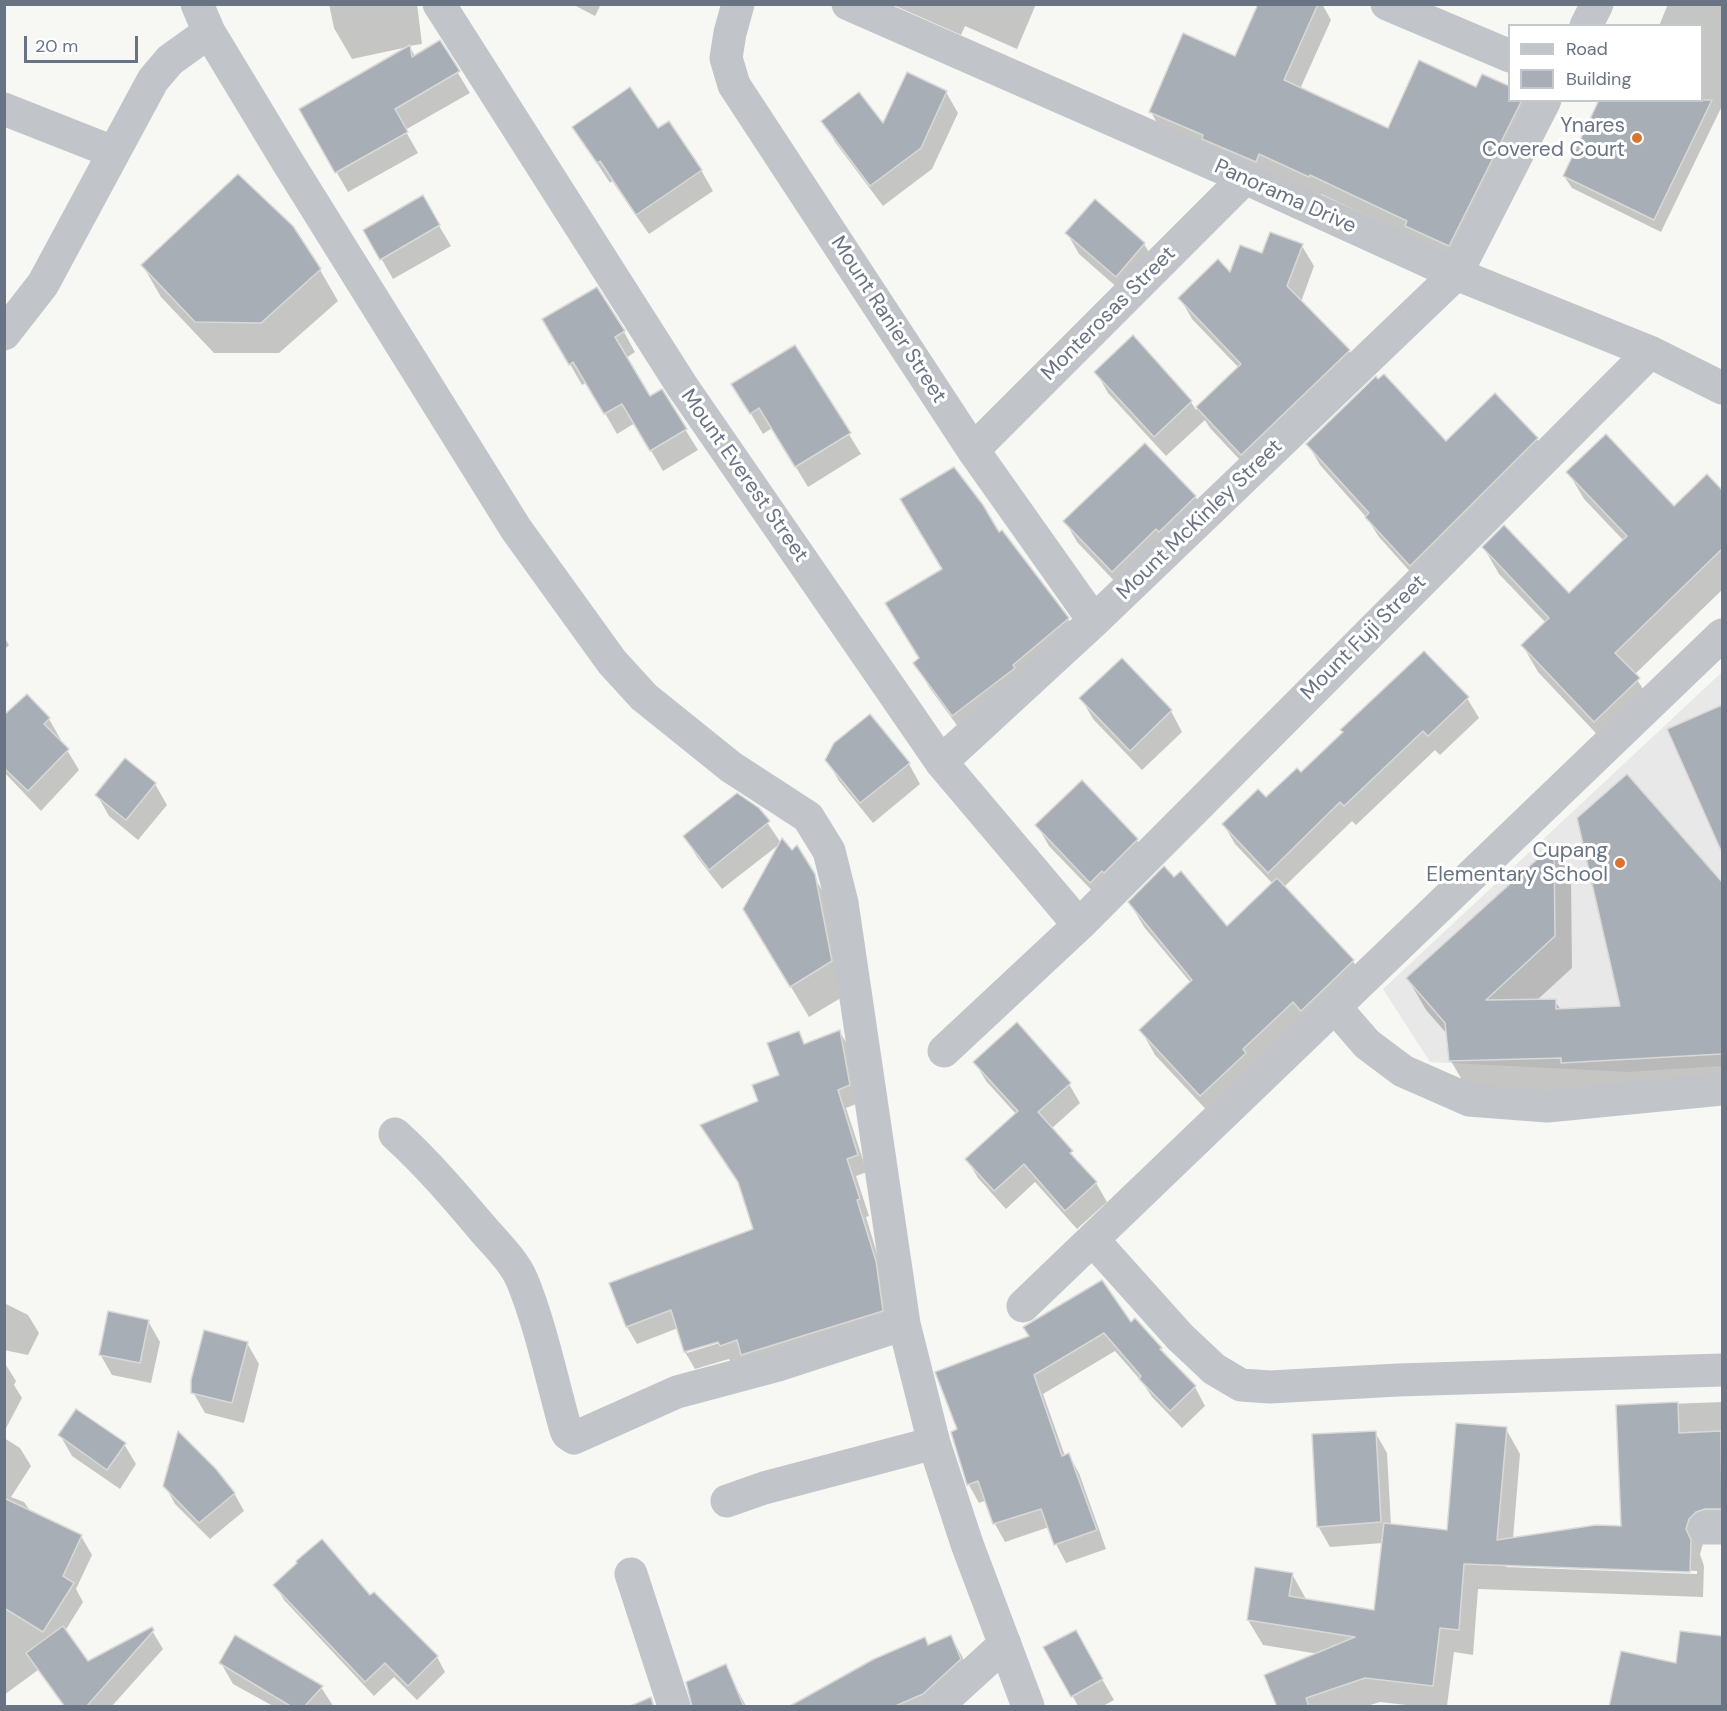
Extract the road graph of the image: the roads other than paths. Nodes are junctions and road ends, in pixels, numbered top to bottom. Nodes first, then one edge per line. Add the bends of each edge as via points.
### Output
1 (439, 4) edge
2 (738, 4) edge
3 (848, 4) edge
4 (1387, 4) edge
5 (1597, 4) edge
6 (203, 18) edge
7 (1587, 24) edge
8 (1508, 56) edge
9 (1544, 102) edge
10 (4, 109) edge
11 (113, 152) junction
12 (1245, 178) junction
13 (1456, 273) junction
14 (4, 334) edge
15 (1650, 352) junction
16 (1722, 388) edge
17 (974, 450) junction
18 (1094, 621) junction
19 (1722, 635) edge
20 (941, 762) junction
21 (1079, 925) junction
22 (1334, 1006) junction
23 (944, 1051) dead end
24 (1722, 1089) edge
25 (395, 1134) dead end
26 (1093, 1240) junction
27 (1023, 1306) dead end
28 (904, 1324) junction
29 (1722, 1370) edge
30 (934, 1443) junction
31 (727, 1501) dead end
32 (631, 1574) dead end
33 (1005, 1644) junction
34 (674, 1707) edge
35 (937, 1707) edge
36 (1029, 1707) edge

1 - 20 street, Mount Everest Street via 682,386
2 - 17 street, Mount Ranier Street via 726,58 734,85
3 - 12 street, Panorama Drive
4 - 8 street
5 - 7 street
6 - 11 street via 153,80
6 - 28 street via 509,519 612,662 644,697 731,767 808,818 829,851 842,903
9 - 13 street, Mount McKinley Street
10 - 11 street
11 - 14 street via 43,284
12 - 13 street, Panorama Drive
12 - 17 street, Monterosas Street
13 - 15 street, Panorama Drive
13 - 18 street, Mount McKinley Street
15 - 16 street, Panorama Drive
15 - 21 street, Mount Fuji Street
17 - 18 street, Mount Ranier Street
18 - 20 street, Mount McKinley Street
19 - 22 street
20 - 21 street, Mount Everest Street
21 - 23 street, Mount Fuji Street
22 - 24 street via 1367,1044 1403,1071 1469,1100 1547,1106
22 - 26 street
25 - 28 street via 466,1209 521,1278 566,1430 574,1438 677,1392 778,1365
26 - 27 street
26 - 29 street via 1180,1337 1214,1369 1241,1385
28 - 30 street
30 - 31 street
30 - 33 street
32 - 34 street
33 - 35 street
33 - 36 street

